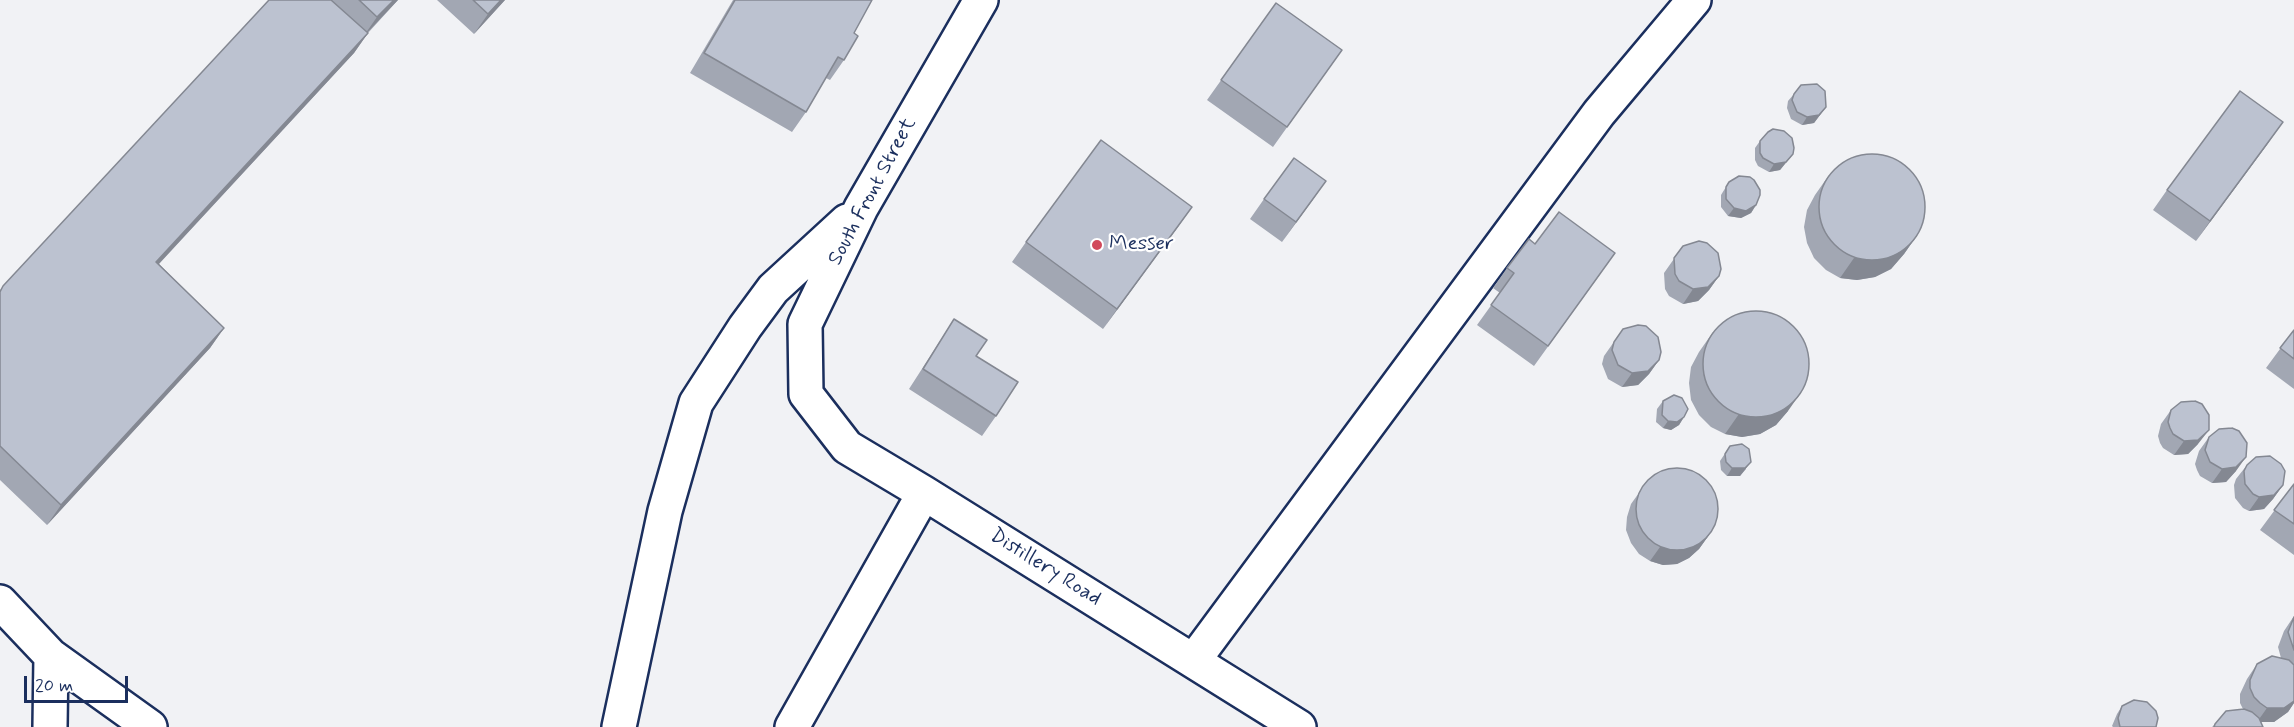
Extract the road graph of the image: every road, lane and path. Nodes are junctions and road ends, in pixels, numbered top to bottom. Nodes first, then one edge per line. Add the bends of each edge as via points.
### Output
1 (981, 0) edge
2 (1694, 0) edge
3 (861, 208) junction
4 (806, 394) joint
5 (924, 493) junction
6 (0, 602) edge
7 (51, 656) junction
8 (1194, 660) junction
9 (50, 727) edge
10 (150, 727) edge
11 (619, 727) edge
12 (792, 727) edge
13 (1299, 727) edge

1 - 3 street, South Front Street
2 - 8 street via 1599,114
3 - 4 street, South Front Street via 805,324
3 - 11 street via 773,289 696,403 665,512
4 - 5 street, Distillery Road via 847,447
5 - 8 street, Distillery Road
5 - 12 street
6 - 7 street
7 - 9 street
7 - 10 street
8 - 13 street, Distillery Road

